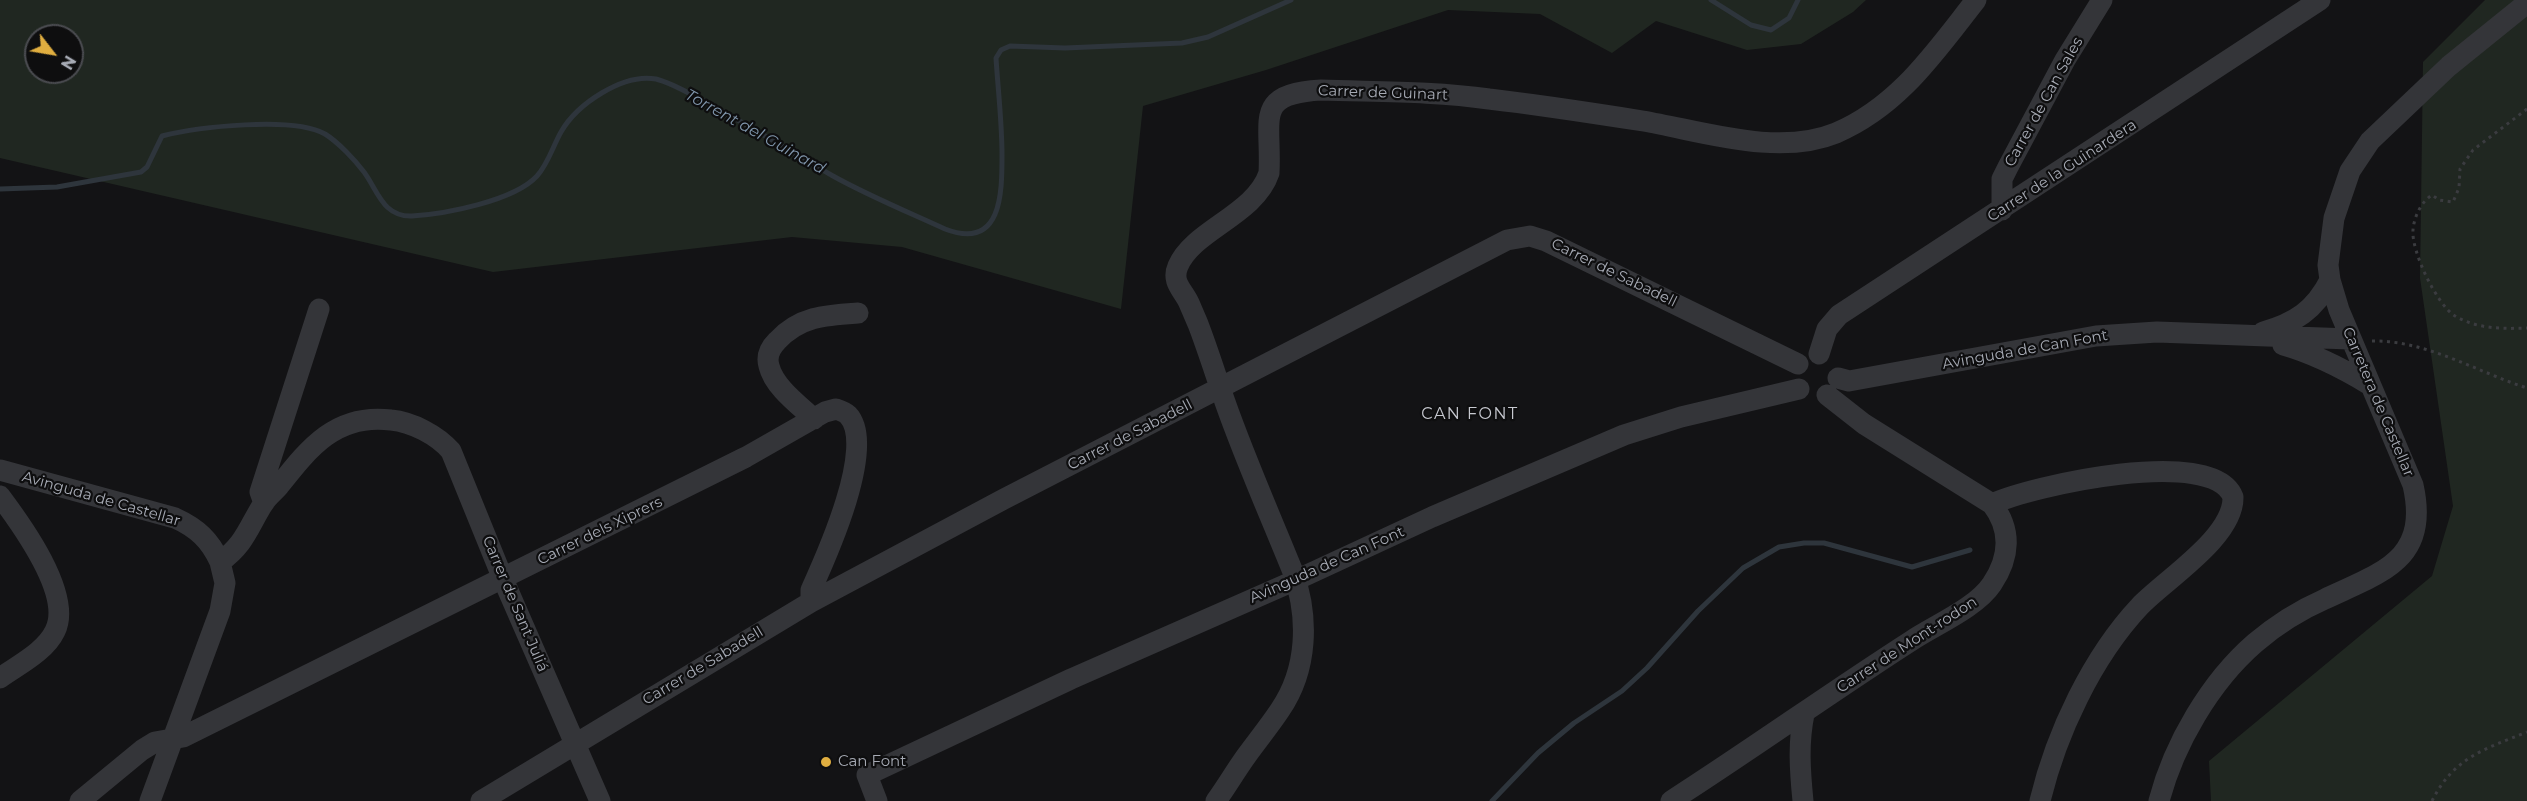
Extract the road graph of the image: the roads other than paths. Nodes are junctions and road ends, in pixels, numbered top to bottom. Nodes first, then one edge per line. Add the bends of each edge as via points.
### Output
1 (1976, 0) edge
2 (2102, 0) edge
3 (2320, 0) edge
4 (2527, 3) edge
5 (2002, 210) junction
6 (2330, 279) junction
7 (320, 309) dead end
8 (858, 313) dead end
9 (2250, 336) junction
10 (2351, 343) junction
11 (1819, 354) junction
12 (1798, 364) junction
13 (2370, 385) junction
14 (1832, 386) junction
15 (1221, 388) junction
16 (1799, 389) junction
17 (814, 419) junction
18 (0, 470) edge
19 (0, 496) edge
20 (264, 503) junction
21 (1992, 504) junction
22 (220, 562) junction
23 (503, 579) junction
24 (1296, 580) junction
25 (811, 602) junction
26 (0, 678) edge
27 (1804, 714) junction
28 (172, 739) junction
29 (574, 744) junction
30 (80, 801) edge
31 (150, 801) edge
32 (481, 801) edge
33 (600, 801) edge
34 (877, 801) edge
35 (1216, 801) edge
36 (1671, 801) edge
37 (1803, 801) edge
38 (2040, 801) edge
39 (2159, 801) edge

1 - 15 street, Carrer de Guinart via 1911,81 1886,104 1836,132 1803,141 1765,142 1486,98 1321,90 1287,94 1270,113 1269,173 1263,188 1191,249 1175,275
2 - 5 street, Carrer de Can Sales via 2065,60 2002,179
3 - 5 street, Carrer de la Guinardera
4 - 6 street, Carretera de Castellar via 2383,126 2359,155 2334,218
5 - 11 street, Carrer de la Guinardera via 1839,315 1827,329
6 - 9 street, Avinguda de Can Font via 2322,297 2300,317
6 - 10 street, Carretera de Castellar
7 - 20 street via 260,492
8 - 17 street via 806,319 783,334 770,351 769,366 779,385
9 - 10 street, Avinguda de Can Font
9 - 13 street, Avinguda de Can Font via 2304,351
9 - 14 street, Avinguda de Can Font via 2157,332 2096,336
10 - 13 street, Carretera de Castellar
11 - 12 street via 1808,355
11 - 14 street via 1837,367
12 - 15 street, Carrer de Sabadell via 1572,252 1530,236 1494,245
12 - 16 street via 1794,378
13 - 39 street, Carretera de Castellar via 2413,484 2418,510 2413,537 2406,550 2385,570 2292,617 2236,662 2183,740
14 - 16 street via 1819,397
14 - 21 street via 1864,424
15 - 24 street, Carrer de Guinart
15 - 25 street, Carrer de Sabadell
16 - 24 street, Avinguda de Can Font via 1624,435
17 - 23 street, Carrer dels Xiprers via 736,463
17 - 25 street, Carrer dels Xiprers via 836,409 847,414 858,445 848,495 811,590
18 - 22 street, Avinguda de Castellar via 175,518 201,533
19 - 26 street via 44,566 60,614 48,640
20 - 22 street via 245,539
20 - 23 street, Carrer de Sant Juliá via 312,446 329,433 378,418 411,425 437,438 451,451
21 - 27 street, Carrer de Mont-rodon via 2005,525 2007,548 1991,586 1965,608
21 - 38 street via 2017,493 2158,470 2216,481 2224,484 2233,497 2230,515 2219,532 2140,605 2104,652 2058,741
22 - 28 street via 225,583 220,611
23 - 28 street, Carrer dels Xiprers
23 - 29 street, Carrer de Sant Juliá
24 - 34 street, Avinguda de Can Font via 867,775
24 - 35 street, Carrer de Guinart via 1304,643 1291,691
25 - 29 street, Carrer de Sabadell
27 - 36 street, Carrer de Mont-rodon
27 - 37 street via 1800,746
28 - 30 street, Carrer dels Xiprers via 155,742 142,750
28 - 31 street
29 - 32 street, Carrer de Sabadell
29 - 33 street, Carrer de Sant Juliá

